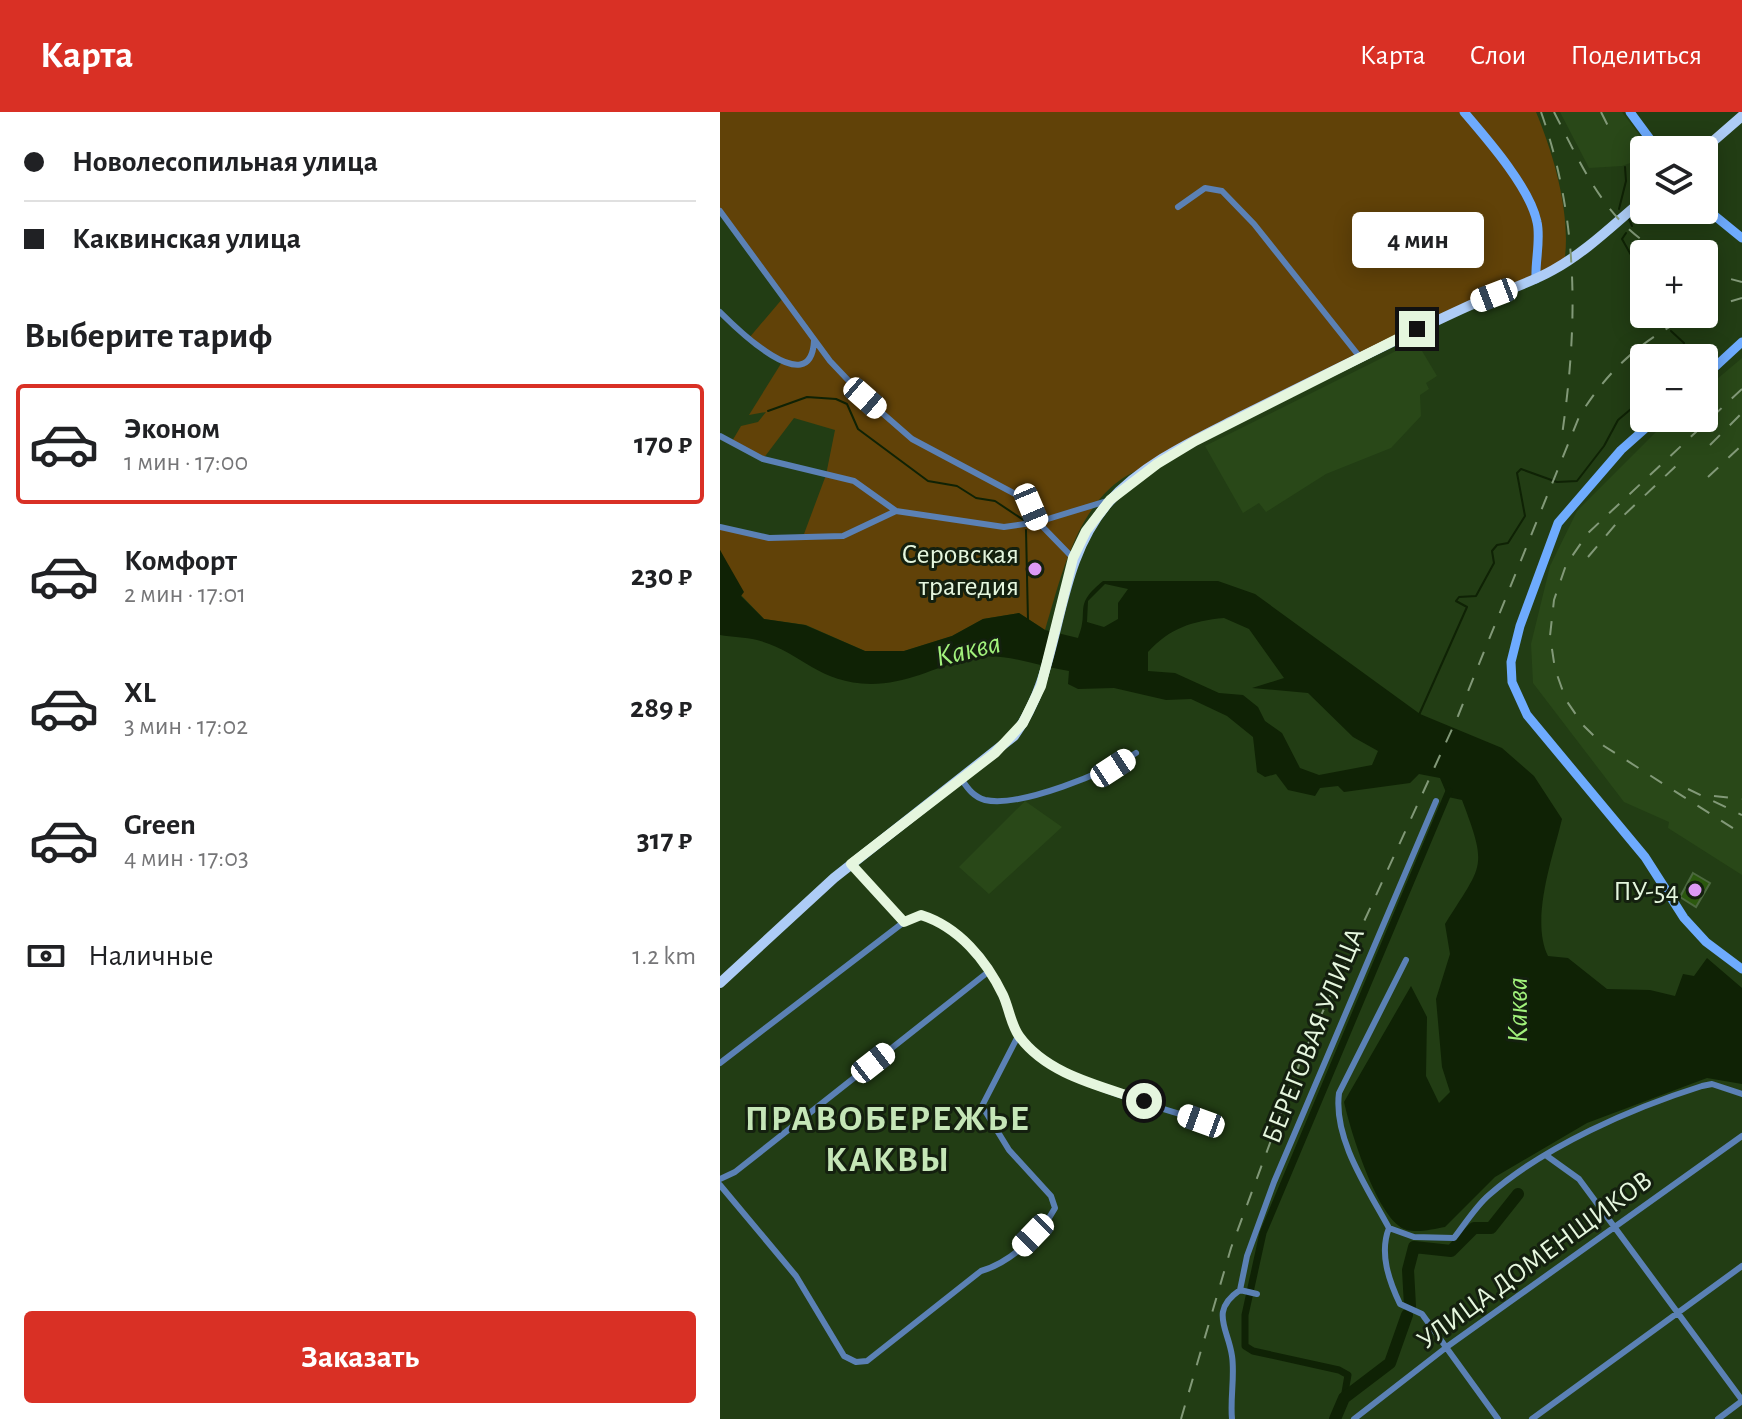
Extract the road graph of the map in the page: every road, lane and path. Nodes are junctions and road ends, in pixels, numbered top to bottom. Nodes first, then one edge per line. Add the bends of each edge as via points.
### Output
1 (1464, 112) edge
2 (1630, 112) edge
3 (1742, 116) edge
4 (1648, 136) edge
5 (1718, 137) edge
6 (1178, 207) dead end
7 (720, 211) edge
8 (1630, 211) edge
9 (1718, 218) edge
10 (1742, 238) edge
11 (1536, 279) junction
12 (720, 312) edge
13 (814, 340) junction
14 (1742, 342) edge
15 (1359, 356) junction
16 (1718, 364) edge
17 (1642, 432) edge
18 (720, 436) edge
19 (1110, 500) junction
20 (896, 511) junction
21 (1038, 522) junction
22 (720, 527) edge
23 (1073, 558) junction
24 (1136, 753) dead end
25 (962, 780) junction
26 (1436, 801) dead end
27 (851, 864) junction
28 (904, 922) junction
29 (1406, 960) dead end
30 (1742, 969) edge
31 (988, 972) junction
32 (720, 983) edge
33 (1018, 1036) junction
34 (720, 1063) edge
35 (1742, 1094) edge
36 (1201, 1121) dead end
37 (1742, 1136) edge
38 (1547, 1156) junction
39 (720, 1182) edge
40 (1389, 1228) junction
41 (1614, 1229) junction
42 (1742, 1266) edge
43 (1240, 1290) junction
44 (1257, 1294) dead end
45 (1676, 1313) junction
46 (1448, 1346) junction
47 (1742, 1401) edge
48 (1232, 1419) edge
49 (1354, 1419) edge
50 (1498, 1419) edge
51 (1532, 1419) edge
52 (1718, 1419) edge

1 - 11 main road via 1532,202 1538,226
2 - 4 main road
3 - 5 main road
6 - 15 street via 1205,188 1222,191
7 - 13 street
8 - 11 main road via 1573,258
9 - 10 main road
11 - 15 main road
12 - 13 street via 782,362 806,361
13 - 21 street via 912,439 1019,496
14 - 16 main road
15 - 19 main road via 1195,441
17 - 30 main road via 1558,523 1517,636 1512,682 1527,715 1645,857 1684,918
18 - 20 street via 763,459 854,481
19 - 21 street
19 - 23 main road
20 - 21 street via 1004,527
20 - 22 street via 843,536 769,538
21 - 23 street
23 - 25 main road via 1031,710 1014,736
24 - 25 street via 1113,768 1028,796 986,800
25 - 27 main road
26 - 43 street, БЕРЕГОВАЯ УЛИЦА via 1274,1182
27 - 28 street
27 - 32 main road
28 - 31 street via 921,915 940,921 964,940
28 - 34 street
29 - 40 street via 1339,1093 1337,1109 1353,1160
31 - 33 street via 1003,994
31 - 39 street
33 - 36 street via 1058,1071
33 - 39 street via 982,1106 1055,1208 1016,1253 981,1271 867,1361 844,1356 796,1276
35 - 38 street via 1702,1086 1597,1128
37 - 41 street, УЛИЦА ДОМЕНЩИКОВ
38 - 40 street via 1488,1195 1454,1238 1414,1237
38 - 41 street via 1579,1179
40 - 46 street via 1385,1257 1400,1304 1422,1314
41 - 45 street
41 - 46 street, УЛИЦА ДОМЕНЩИКОВ
42 - 45 street
43 - 44 street
43 - 48 street, БЕРЕГОВАЯ УЛИЦА via 1228,1298 1222,1317 1232,1356
45 - 47 street
45 - 51 street
46 - 49 street, УЛИЦА ДОМЕНЩИКОВ
46 - 50 street
47 - 52 street

